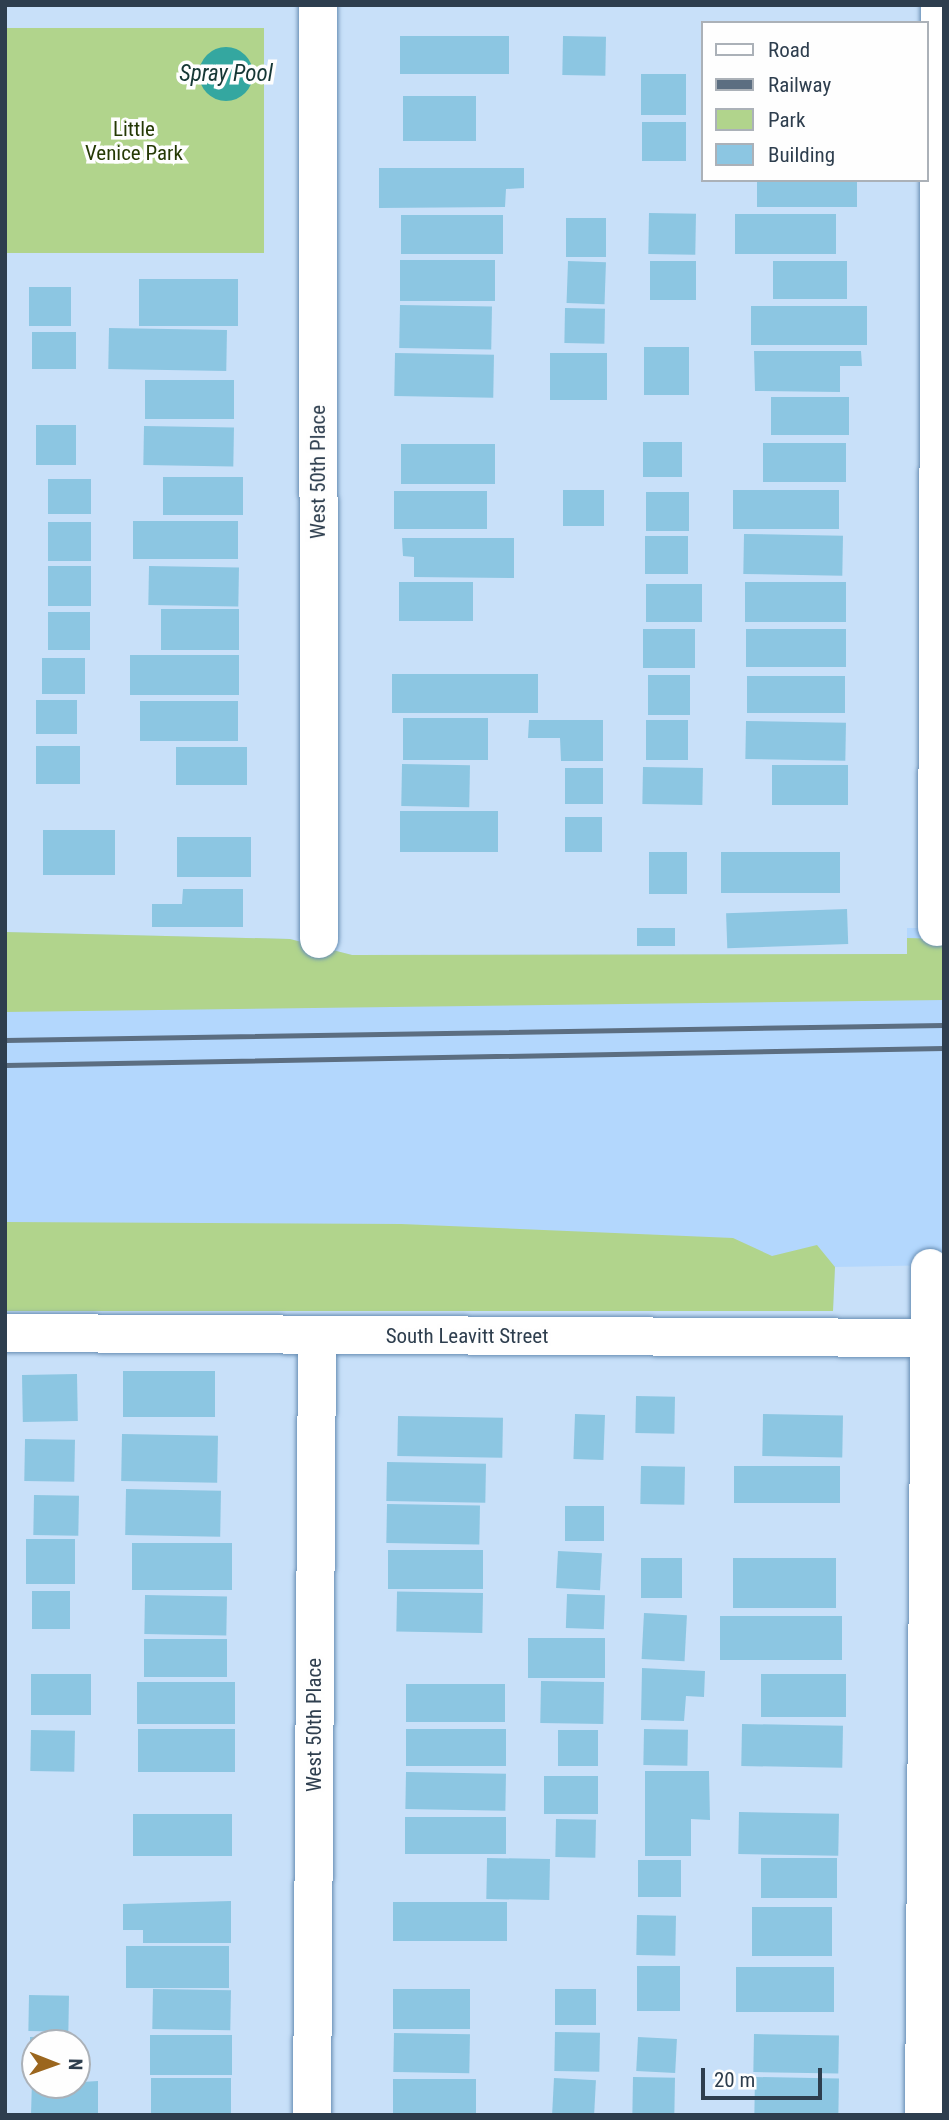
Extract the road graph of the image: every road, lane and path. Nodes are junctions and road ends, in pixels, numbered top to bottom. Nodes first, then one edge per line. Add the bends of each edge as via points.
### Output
1 (318, 5) edge
2 (940, 5) edge
3 (937, 927) dead end
4 (319, 939) dead end
5 (930, 1268) dead end
6 (5, 1333) edge
7 (317, 1335) junction
8 (929, 1338) junction
9 (312, 2115) edge
10 (924, 2115) edge

1 - 4 street, West 50th Place
2 - 3 street
5 - 8 street
6 - 7 street, South Leavitt Street
7 - 8 street, South Leavitt Street
7 - 9 street, West 50th Place
8 - 10 street

